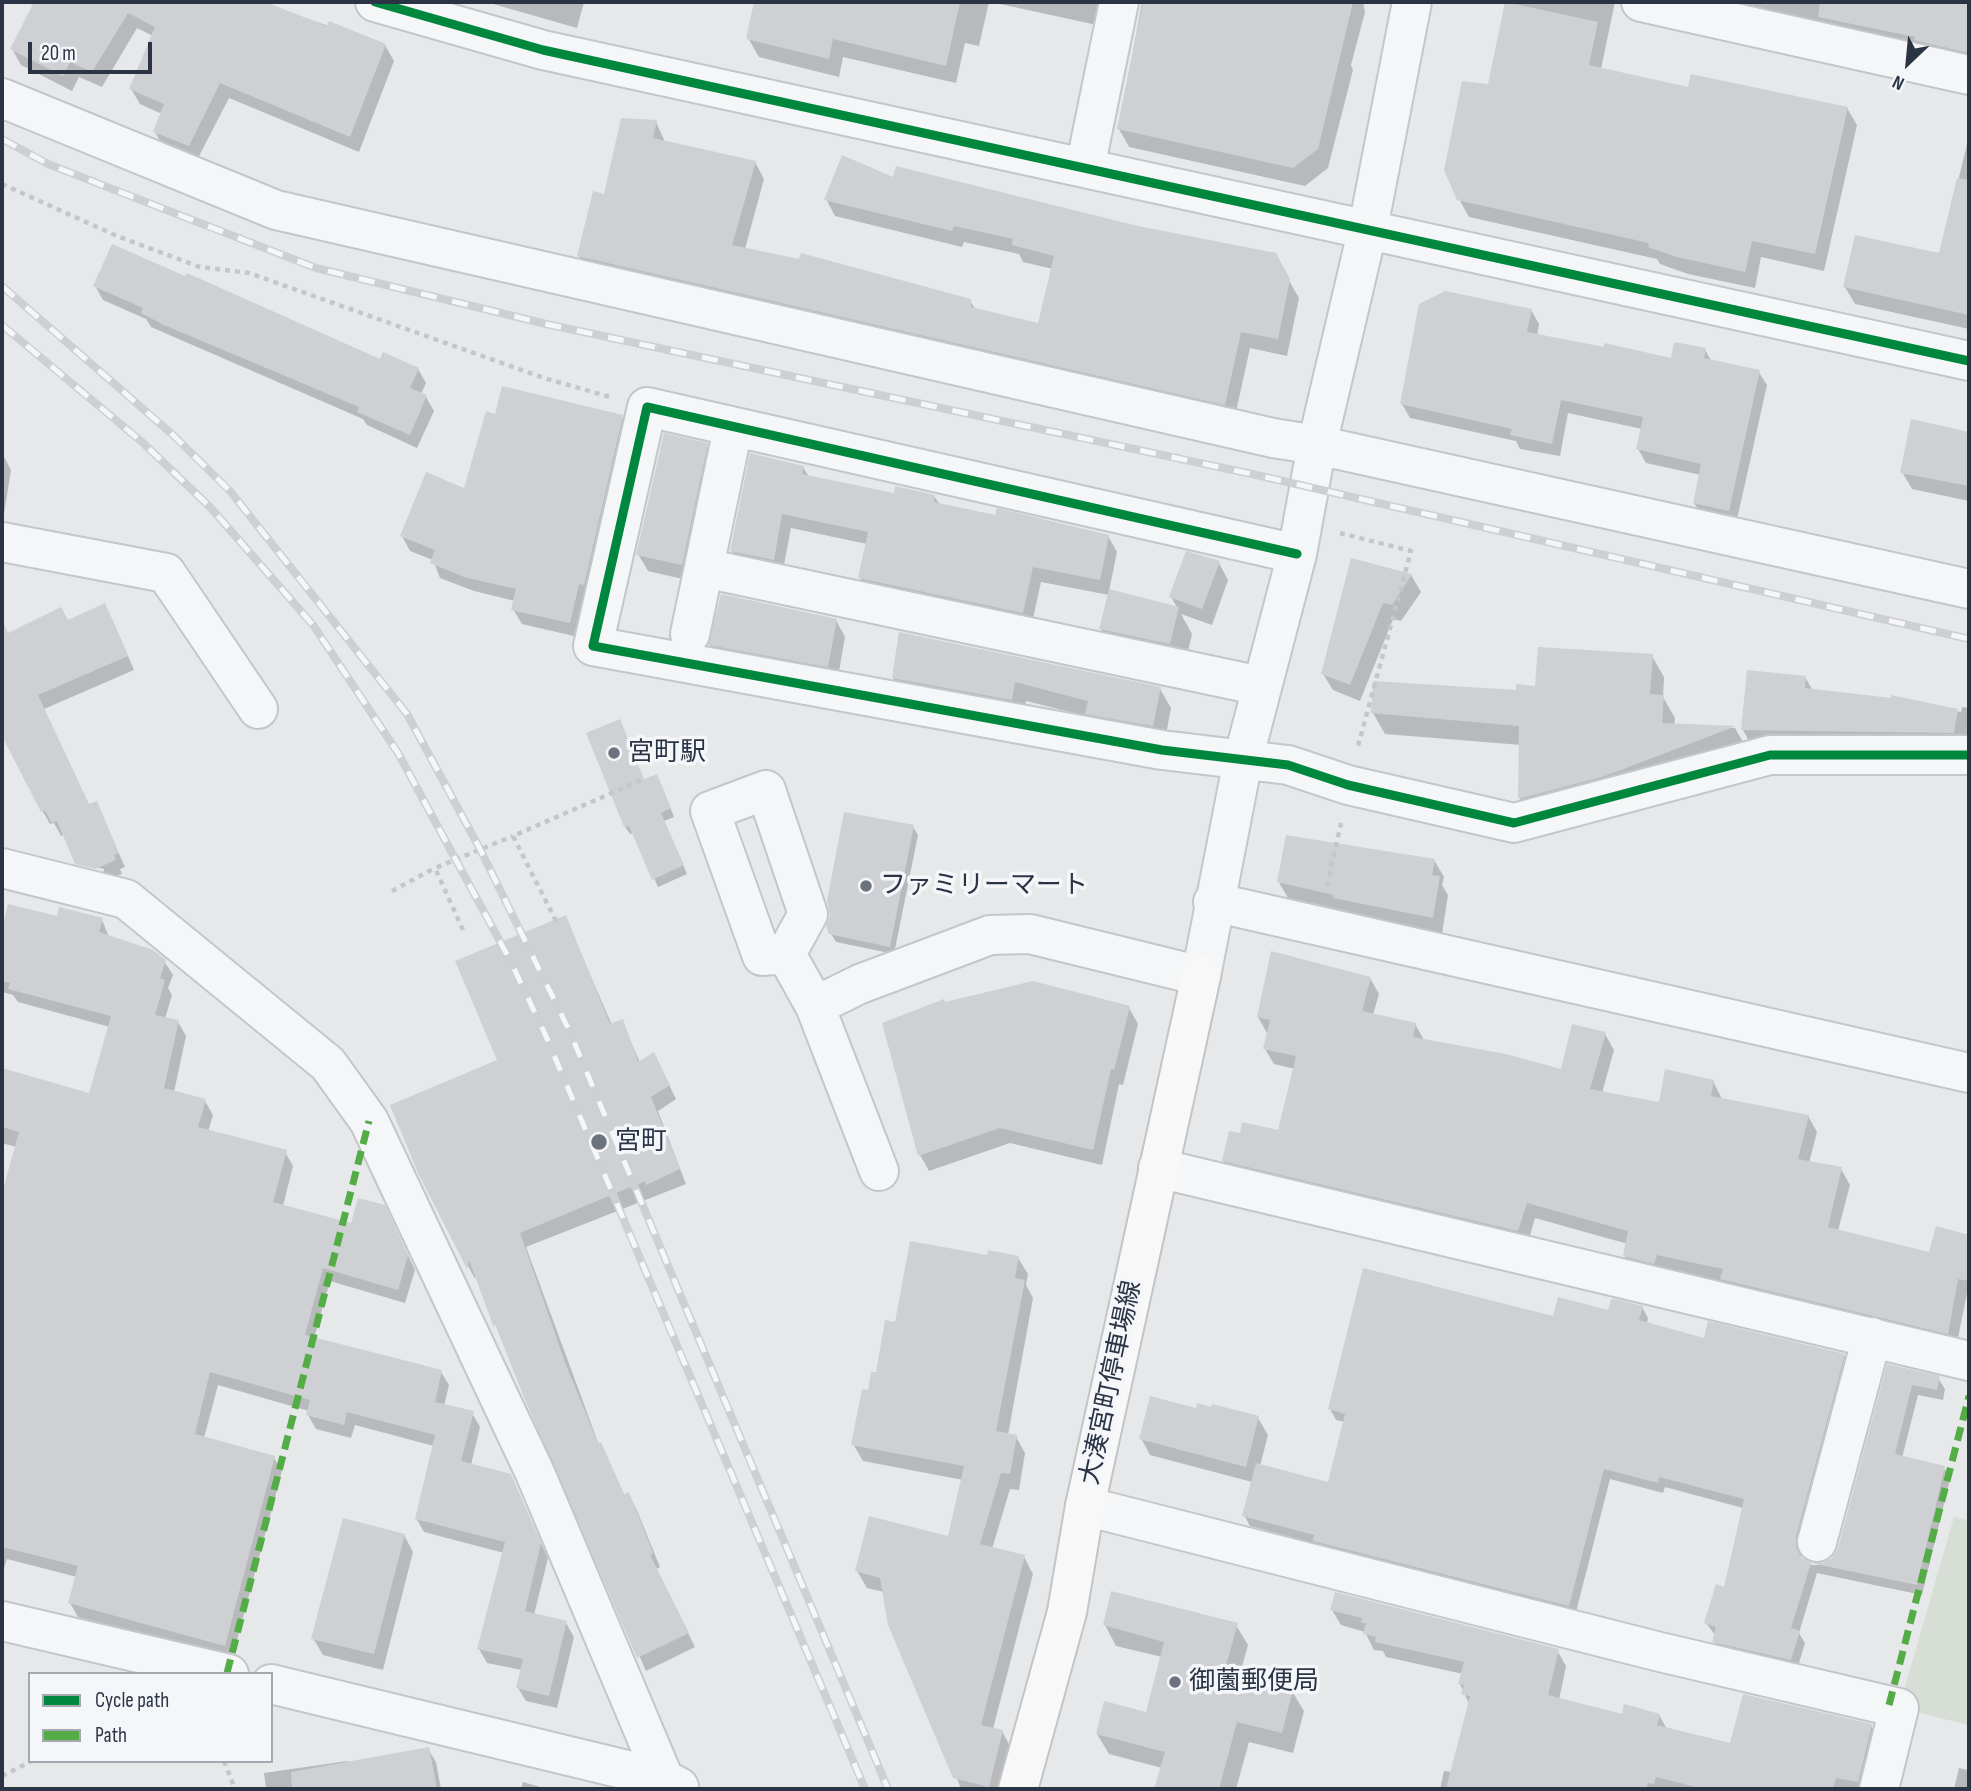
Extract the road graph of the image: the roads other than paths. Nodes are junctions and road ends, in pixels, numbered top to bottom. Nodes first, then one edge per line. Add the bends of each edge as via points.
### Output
1 (375, 2) edge
2 (1119, 2) edge
3 (1412, 2) edge
4 (1641, 2) edge
5 (1716, 9) edge
6 (1969, 75) edge
7 (2, 98) edge
8 (1084, 168) junction
9 (1368, 228) junction
10 (1969, 361) edge
11 (733, 428) junction
12 (1317, 445) junction
13 (2, 542) edge
14 (1297, 554) junction
15 (704, 568) junction
16 (1969, 589) edge
17 (690, 634) dead end
18 (1261, 686) junction
19 (258, 709) dead end
20 (1969, 755) edge
21 (1243, 760) junction
22 (2, 868) edge
23 (1213, 902) junction
24 (786, 954) dead end
25 (1201, 976) junction
26 (815, 1006) junction
27 (1969, 1073) edge
28 (1158, 1168) junction
29 (879, 1171) dead end
30 (1872, 1337) junction
31 (1969, 1361) edge
32 (1085, 1506) junction
33 (1816, 1542) dead end
34 (2, 1621) edge
35 (215, 1670) edge
36 (273, 1684) edge
37 (674, 1784) edge
38 (1018, 1789) edge
39 (1879, 1789) edge

1 - 8 street via 542,50
2 - 8 street
3 - 9 street
4 - 5 street
5 - 6 street
7 - 12 street via 276,210
8 - 9 street
9 - 10 street
9 - 12 street
11 - 14 street
11 - 15 street
11 - 21 street via 647,407 593,646 1163,750
12 - 14 street
12 - 16 street
13 - 19 street via 166,573
14 - 18 street
15 - 17 street
15 - 18 street
18 - 21 street
20 - 21 street via 1770,755 1514,823 1348,785 1288,765
21 - 23 street
22 - 37 street via 126,899 328,1064 369,1121 535,1473
23 - 25 street
23 - 27 street
24 - 26 street
25 - 26 street via 1030,934 990,935
25 - 28 main road, 大湊宮町停車場線
26 - 29 street
28 - 30 street
28 - 32 main road, 大湊宮町停車場線
30 - 31 street
30 - 33 street
32 - 38 main road, 大湊宮町停車場線 via 1067,1612
32 - 39 street via 1660,1652 1899,1707
34 - 35 street
36 - 37 street

